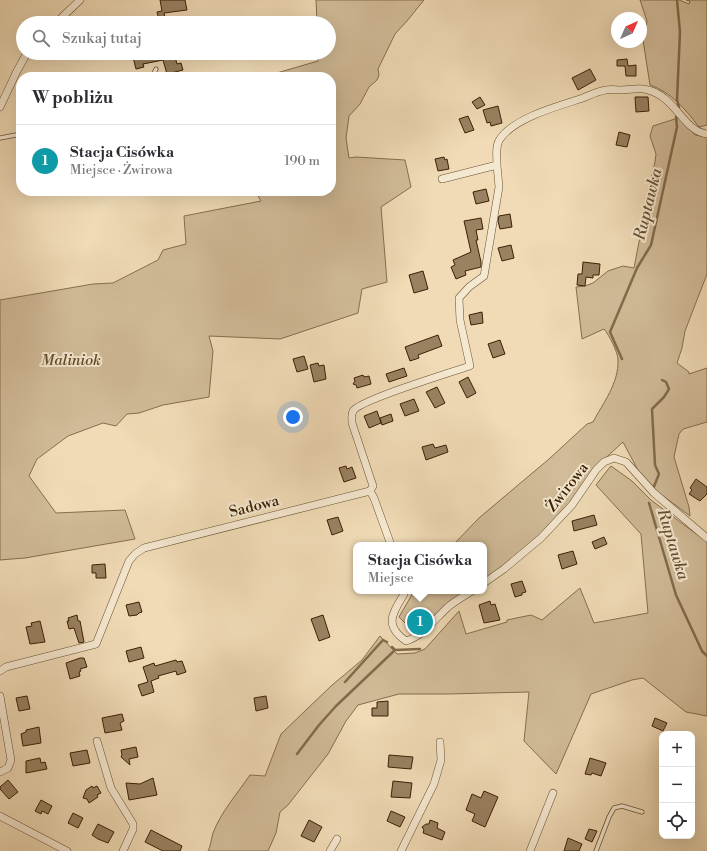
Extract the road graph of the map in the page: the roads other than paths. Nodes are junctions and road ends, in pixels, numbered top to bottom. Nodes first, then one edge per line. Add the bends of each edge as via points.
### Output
1 (80, 0) edge
2 (63, 16) edge
3 (23, 60) edge
4 (156, 69) dead end
5 (17, 72) edge
6 (154, 72) edge
7 (16, 73) edge
8 (0, 107) edge
9 (707, 134) edge
10 (16, 135) edge
11 (0, 138) edge
12 (497, 165) junction
13 (442, 179) dead end
14 (370, 491) junction
15 (707, 538) edge
16 (390, 542) edge
17 (487, 581) edge
18 (404, 594) edge
19 (468, 594) edge
20 (0, 671) edge
21 (0, 696) edge
22 (97, 741) dead end
23 (440, 742) dead end
24 (0, 772) edge
25 (553, 793) dead end
26 (642, 812) dead end
27 (0, 816) edge
28 (337, 839) dead end
29 (67, 851) edge
30 (123, 851) edge
31 (330, 851) edge
32 (401, 851) edge
33 (530, 851) edge
34 (596, 851) edge

1 - 2 street
3 - 5 street
4 - 6 lane
7 - 8 street
9 - 12 street via 691,128 660,94 638,88 606,90 543,112 505,133 497,147
10 - 11 lane
12 - 13 street
12 - 14 street via 499,187 484,276 459,298 460,320 470,366 389,393 366,402 353,411 352,423 373,486
14 - 16 street
14 - 20 street, Sadowa via 144,548 129,561 96,644 6,667
15 - 17 street, Żwirowa via 654,493 626,462 614,458 604,462 596,470 572,505 541,538
18 - 19 street via 392,615 392,623 394,631 406,641 421,633 447,608
21 - 24 street via 11,760 8,768
22 - 30 street via 111,788 133,824
23 - 32 street via 441,760 434,784
25 - 33 street
26 - 34 lane via 622,806 614,808
27 - 29 street
28 - 31 street

